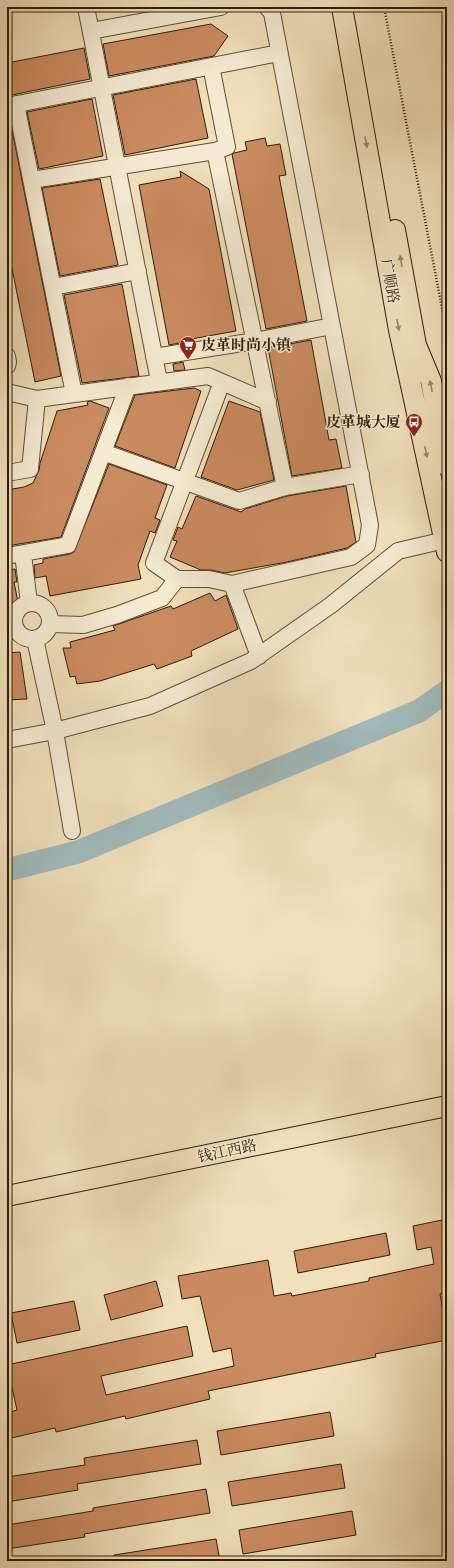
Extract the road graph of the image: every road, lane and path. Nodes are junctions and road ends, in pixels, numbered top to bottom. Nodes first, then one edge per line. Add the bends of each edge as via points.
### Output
1 (86, 7) edge
2 (221, 7) edge
3 (267, 7) edge
4 (342, 7) edge
5 (354, 7) edge
6 (384, 7) edge
7 (91, 31) junction
8 (279, 53) junction
9 (211, 66) junction
10 (102, 88) junction
11 (12, 105) edge
12 (214, 150) junction
13 (117, 166) junction
14 (32, 180) junction
15 (138, 271) junction
16 (53, 287) junction
17 (332, 326) junction
18 (447, 334) edge
19 (255, 341) junction
20 (7, 356) edge
21 (154, 357) junction
22 (7, 366) edge
23 (159, 381) junction
24 (222, 382) junction
25 (128, 386) junction
26 (7, 392) edge
27 (74, 394) junction
28 (37, 400) junction
29 (268, 402) junction
30 (103, 452) junction
31 (447, 466) edge
32 (7, 473) edge
33 (361, 474) junction
34 (184, 482) junction
35 (285, 487) junction
36 (446, 546) edge
37 (15, 555) edge
38 (177, 579) junction
39 (232, 584) junction
40 (29, 603) junction
41 (51, 624) junction
42 (12, 637) edge
43 (35, 639) junction
44 (259, 656) junction
45 (55, 731) junction
46 (7, 740) edge
47 (72, 831) dead end
48 (447, 1106) edge
49 (7, 1196) edge

1 - 7 street
2 - 7 street
3 - 8 street via 272,13
4 -> 36 main road, 广顺路 via 399,330
31 -> 5 main road, 广顺路 via 430,381 416,345
6 - 18 path
7 - 10 street
8 - 9 street
8 - 17 street
9 - 10 street
9 - 12 street via 227,147
10 - 11 street
10 - 13 street
11 - 14 street
12 - 13 street
12 - 19 street
13 - 14 street
13 - 15 street
14 - 16 street
15 - 16 street
15 - 21 street
16 - 27 street
17 - 19 street
17 - 33 street
19 - 21 street
19 - 29 street
20 - 22 street
21 - 23 street
23 - 24 street via 208,376
23 - 25 street
24 - 29 street
24 - 34 street
25 - 27 street
25 - 30 street
26 - 28 street
27 - 28 street
28 - 32 street via 30,469
29 - 35 street
30 - 34 street
30 - 37 street via 68,545
33 - 35 street
33 - 39 street via 370,525 367,545 351,558
34 - 35 street via 240,501
34 - 38 street via 154,563
36 - 44 street via 398,551 331,605
37 - 40 street
38 - 39 street via 209,579
38 - 41 street via 162,598 117,615 83,625
39 - 44 street
40 - 41 street via 35,602 45,608 49,612
40 - 42 street via 18,609
41 - 43 street via 46,634
42 - 43 street
43 - 45 street
44 - 45 street via 150,706
45 - 46 street
45 - 47 street
48 - 49 main road, 钱江西路

